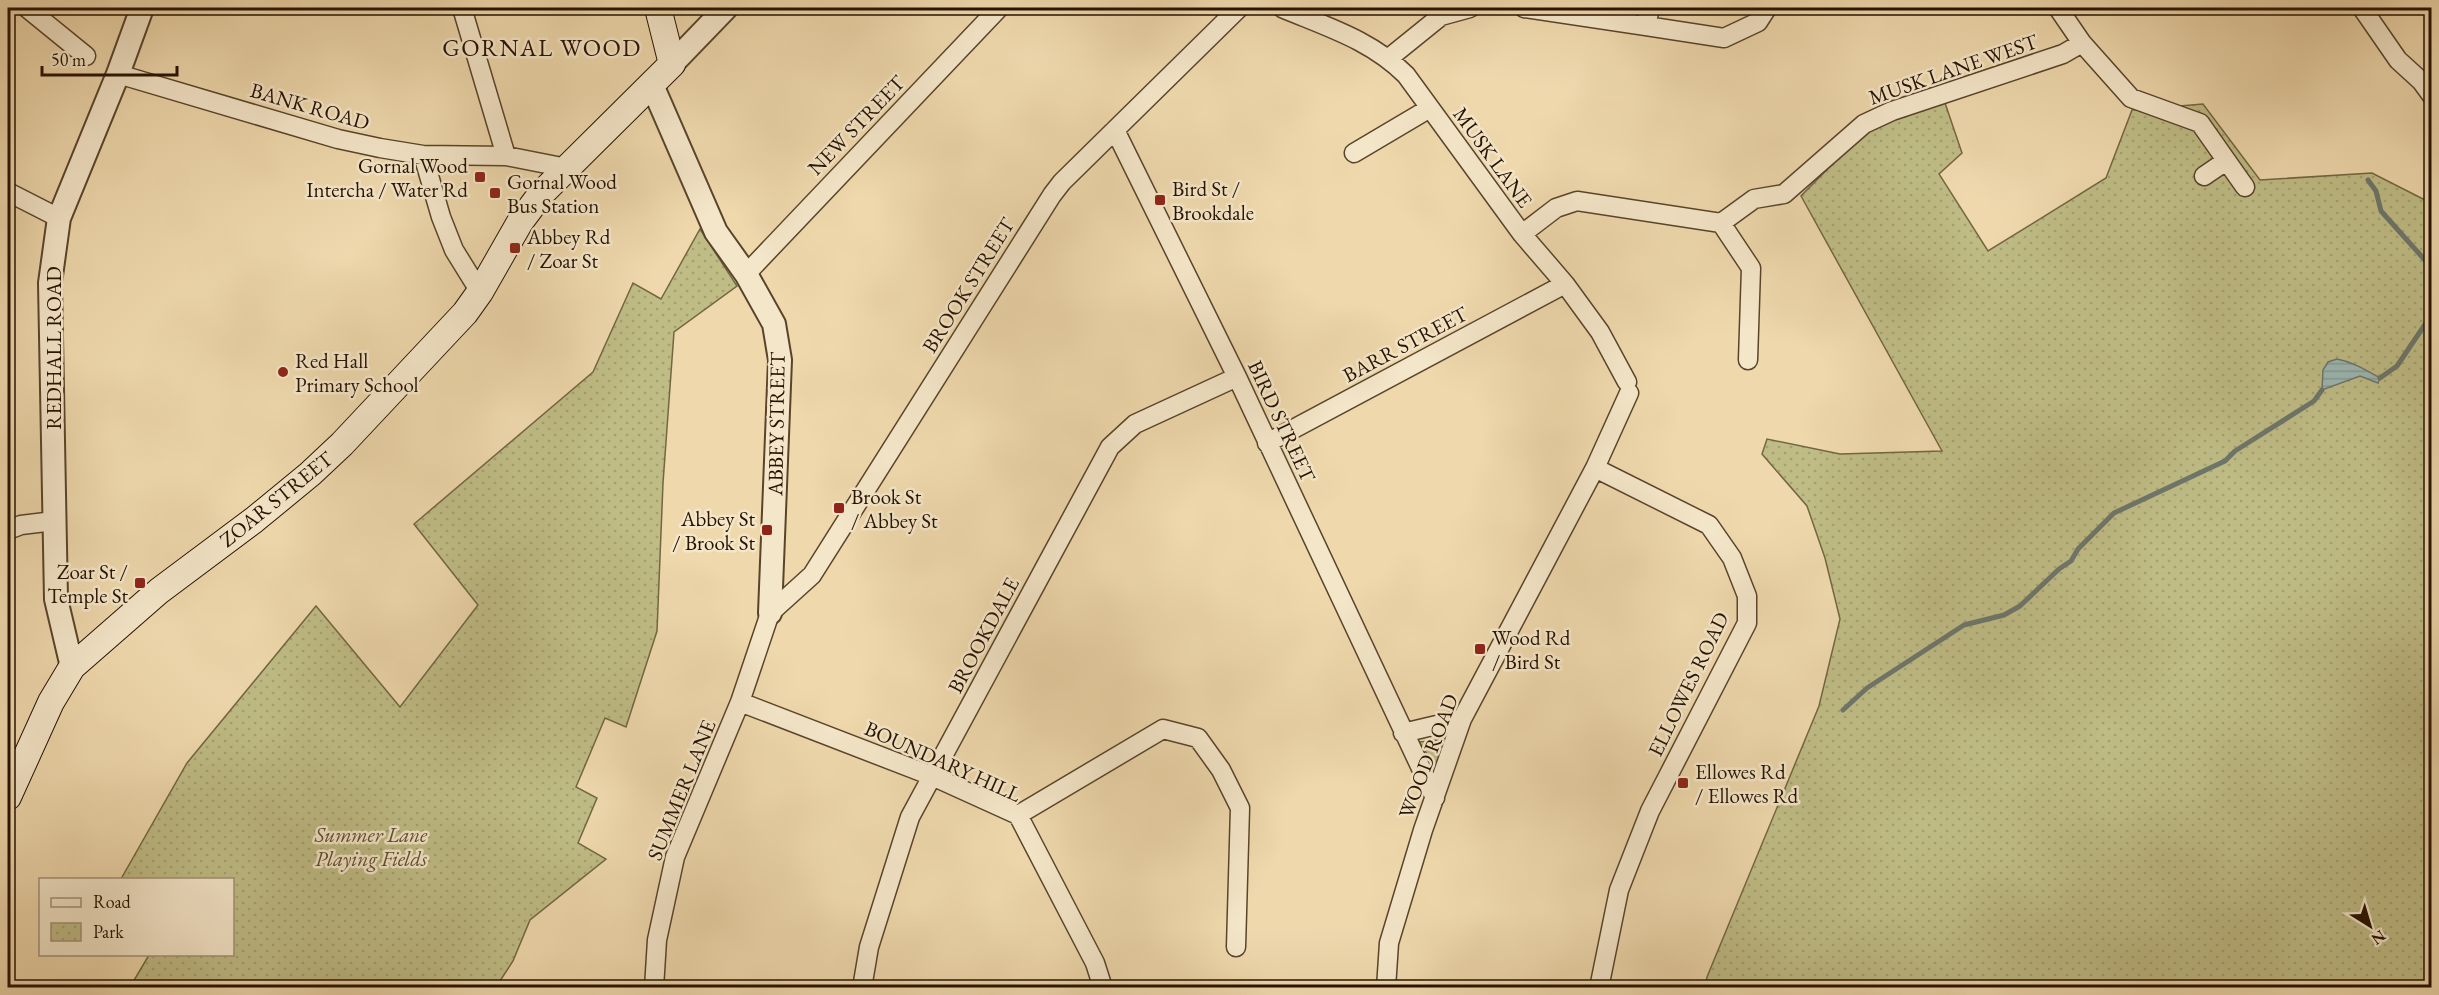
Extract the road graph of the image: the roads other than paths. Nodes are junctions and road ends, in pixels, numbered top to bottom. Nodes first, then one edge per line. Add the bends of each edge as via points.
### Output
1 (27, 8) edge
2 (142, 8) edge
3 (462, 8) edge
4 (658, 8) edge
5 (726, 8) edge
6 (999, 8) edge
7 (1239, 8) edge
8 (1282, 8) edge
9 (1470, 8) edge
10 (1524, 8) edge
11 (1650, 8) edge
12 (1767, 8) edge
13 (2058, 8) edge
14 (2362, 8) edge
15 (1646, 26) junction
16 (2082, 43) junction
17 (86, 56) dead end
18 (1389, 58) junction
19 (672, 64) junction
20 (118, 74) junction
21 (2428, 84) edge
22 (652, 86) junction
23 (1430, 108) junction
24 (1115, 130) junction
25 (1354, 153) dead end
26 (423, 155) junction
27 (506, 156) junction
28 (2226, 161) junction
29 (567, 168) junction
30 (2204, 176) dead end
31 (2245, 187) dead end
32 (8, 192) edge
33 (59, 218) junction
34 (1721, 223) junction
35 (1522, 234) junction
36 (746, 274) junction
37 (1565, 284) junction
38 (480, 292) junction
39 (1748, 360) dead end
40 (1237, 377) junction
41 (1628, 387) joint
42 (1267, 443) junction
43 (1595, 468) junction
44 (54, 520) junction
45 (8, 530) edge
46 (770, 613) junction
47 (72, 667) junction
48 (740, 702) junction
49 (1462, 719) junction
50 (1403, 733) junction
51 (932, 776) junction
52 (8, 797) edge
53 (1435, 798) junction
54 (1018, 815) junction
55 (1236, 947) dead end
56 (654, 987) edge
57 (862, 987) edge
58 (1103, 987) edge
59 (1386, 987) edge
60 (1599, 987) edge

1 - 17 street
2 - 20 street, REDHALL ROAD
3 - 27 street
4 - 19 main road
5 - 19 street
6 - 36 street, NEW STREET
7 - 24 street, BROOK STREET
8 - 18 street, MUSK LANE via 1369,45
9 - 18 street via 1441,16
10 - 15 street
11 - 15 street
12 - 15 street via 1758,22 1724,38
13 - 16 street
14 - 21 street via 2398,60
16 - 28 street via 2131,98 2200,123
16 - 34 street, MUSK LANE WEST via 2063,54 1864,124 1784,194 1754,199
18 - 23 street, MUSK LANE
19 - 22 main road, ZOAR STREET
20 - 26 street, BANK ROAD via 338,139
20 - 33 street, REDHALL ROAD
22 - 29 main road, ZOAR STREET
22 - 36 street, ABBEY STREET via 716,232
23 - 25 street
23 - 35 street, MUSK LANE
24 - 40 street, BIRD STREET
24 - 46 street, BROOK STREET via 1052,195 812,575
26 - 27 street, BANK ROAD
26 - 38 street via 454,250
27 - 29 street, BANK ROAD
28 - 30 street
28 - 31 street
29 - 38 main road, ZOAR STREET via 540,194 520,222
32 - 33 street
33 - 44 street, REDHALL ROAD via 50,283
34 - 35 street via 1577,201 1556,208
34 - 39 street via 1751,268
35 - 37 street, MUSK LANE
36 - 46 street, ABBEY STREET via 774,324 780,360
37 - 41 street, MUSK LANE via 1600,332
37 - 42 street, BARR STREET
38 - 47 main road, ZOAR STREET via 465,314 310,474 159,591
40 - 42 street, BIRD STREET
40 - 51 street, BROOKDALE via 1135,424 1110,447
41 - 43 street, WOOD ROAD
42 - 50 street, BIRD STREET
43 - 49 street, WOOD ROAD
43 - 60 street, ELLOWES ROAD via 1708,525 1732,558 1747,596 1746,623 1650,811 1619,890
44 - 45 street
44 - 47 street, REDHALL ROAD via 56,599
46 - 48 street, SUMMER LANE
47 - 52 main road, ZOAR STREET via 51,702
48 - 51 street, BOUNDARY HILL
48 - 56 street, SUMMER LANE via 675,858 657,940
49 - 50 street
49 - 53 street, WOOD ROAD
50 - 53 street, BIRD STREET
51 - 54 street, BOUNDARY HILL
51 - 57 street, BROOKDALE via 910,817 869,946
53 - 59 street, WOOD ROAD via 1389,943
54 - 55 street via 1163,729 1198,738 1221,770 1240,808
54 - 58 street, BOUNDARY HILL via 1095,963

